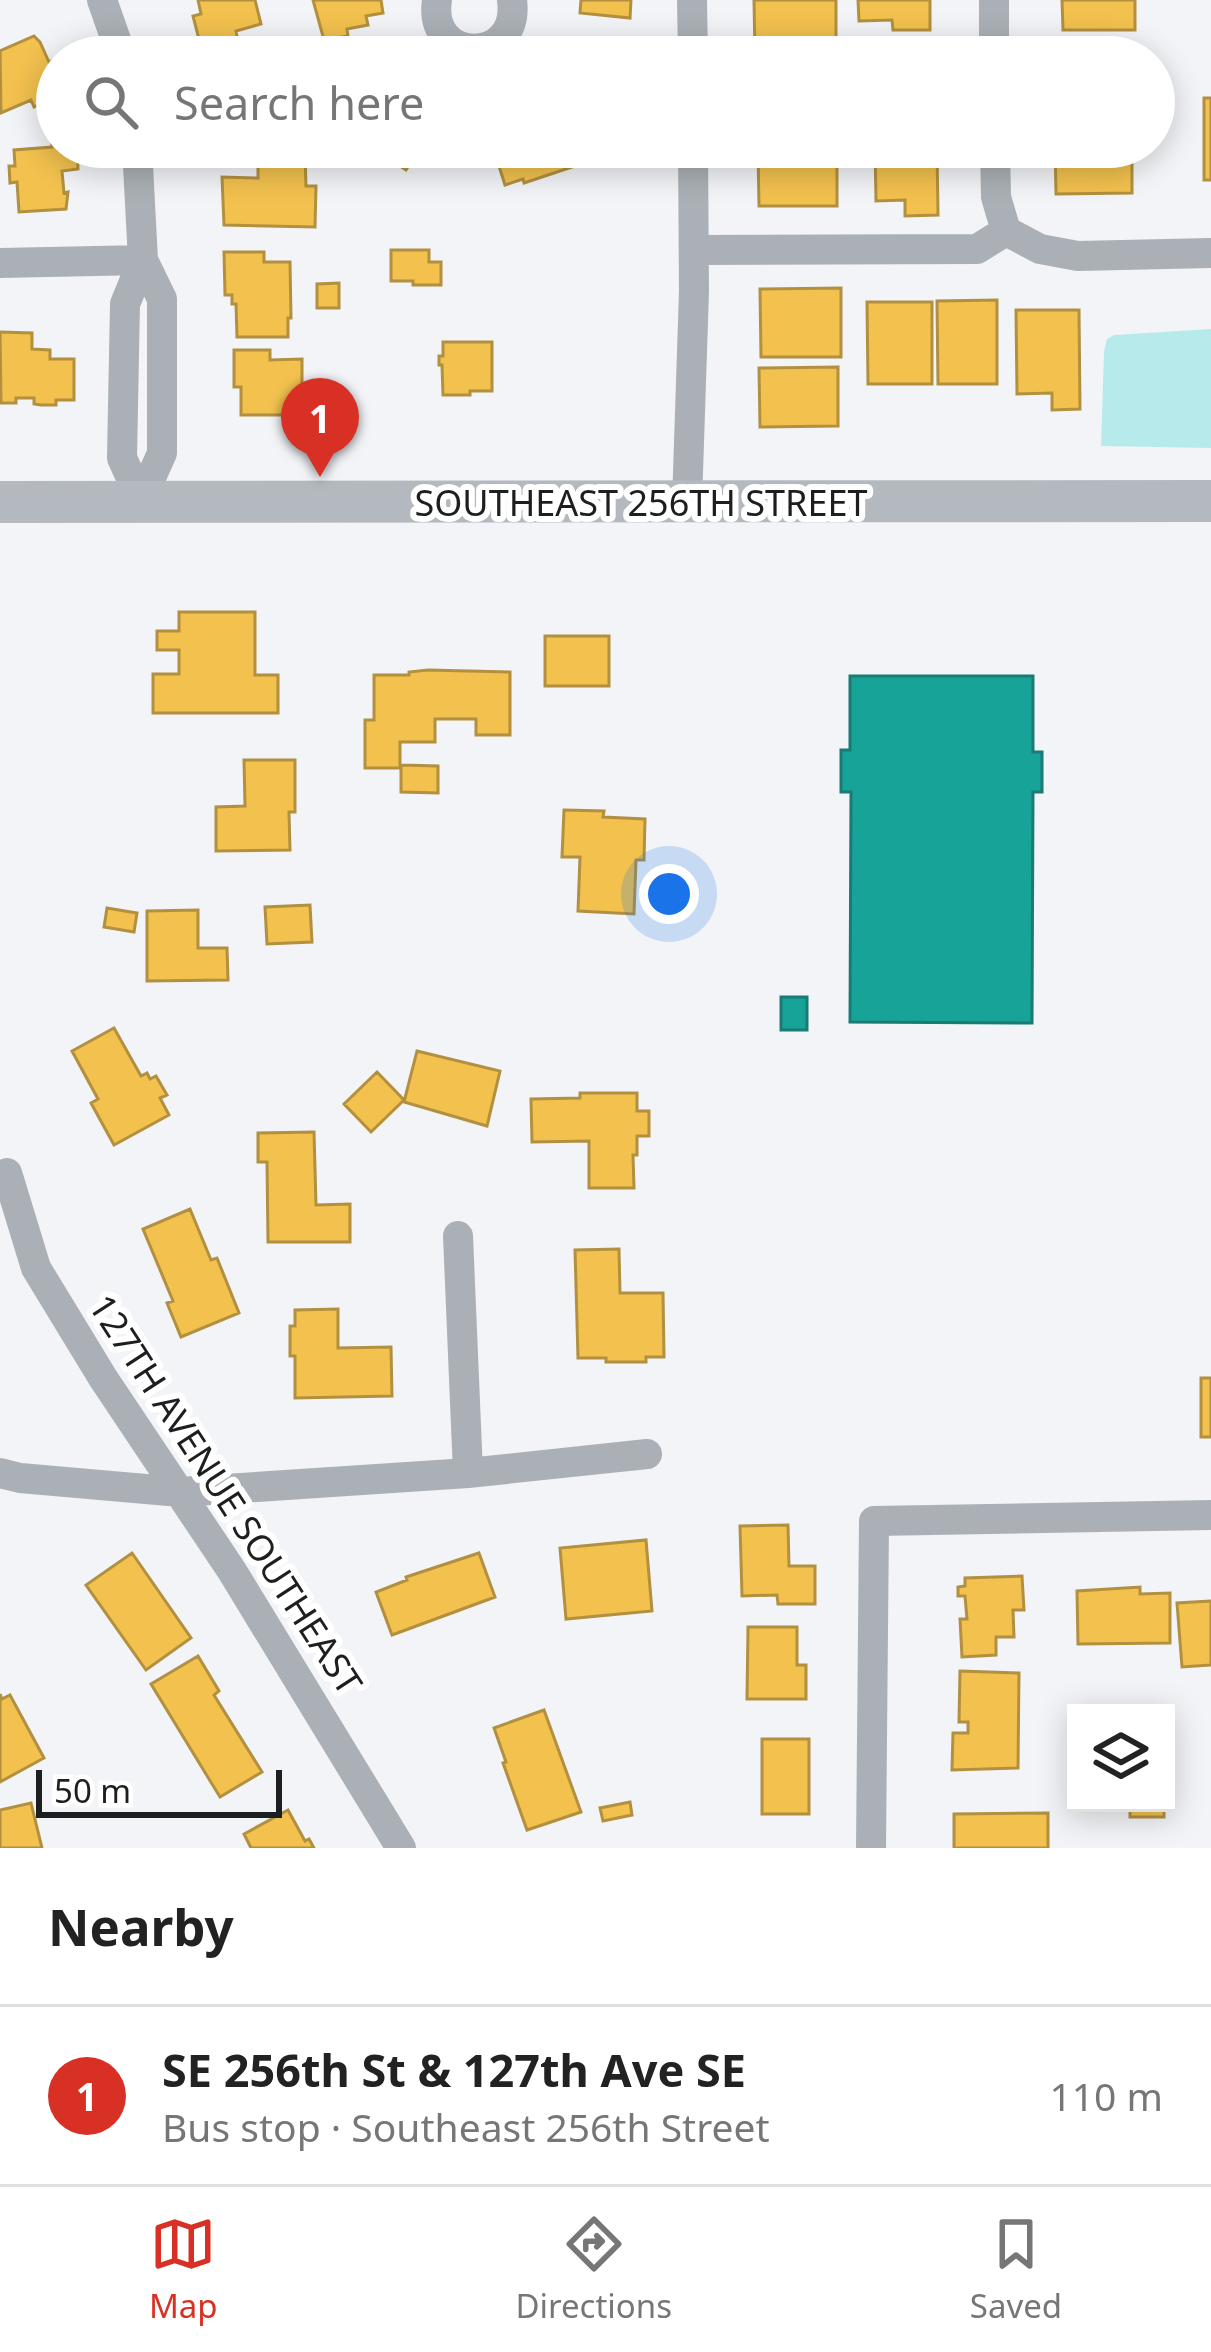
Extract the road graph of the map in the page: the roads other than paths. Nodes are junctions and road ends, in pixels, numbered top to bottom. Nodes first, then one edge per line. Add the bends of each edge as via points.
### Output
1 (102, 0) edge
2 (437, 0) edge
3 (512, 0) edge
4 (692, 0) edge
5 (994, 0) edge
6 (115, 36) edge
7 (447, 36) edge
8 (503, 36) edge
9 (693, 36) edge
10 (994, 36) edge
11 (138, 168) edge
12 (693, 168) edge
13 (995, 168) edge
14 (1006, 231) junction
15 (694, 250) junction
16 (1211, 254) edge
17 (142, 260) junction
18 (0, 263) edge
19 (141, 500) junction
20 (1211, 501) edge
21 (0, 502) edge
22 (687, 503) junction
23 (7, 1173) dead end
24 (458, 1236) dead end
25 (647, 1454) dead end
26 (0, 1473) edge
27 (468, 1473) junction
28 (180, 1492) junction
29 (1211, 1515) edge
30 (401, 1848) edge
31 (871, 1848) edge

1 - 6 street
2 - 7 street
3 - 8 street
4 - 9 street
5 - 10 street
11 - 17 street
12 - 15 street
13 - 14 street
14 - 15 street via 976,249
14 - 16 street via 1078,256
15 - 22 street
17 - 18 street
17 - 19 street via 125,304 122,458
19 - 21 main road, SOUTHEAST 256TH STREET
19 - 22 main road, SOUTHEAST 256TH STREET
20 - 22 main road, SOUTHEAST 256TH STREET
23 - 28 street, 127TH AVENUE SOUTHEAST via 36,1268
24 - 27 street
25 - 27 street
26 - 28 street
27 - 28 street
28 - 30 street, 127TH AVENUE SOUTHEAST
29 - 31 street via 874,1522

